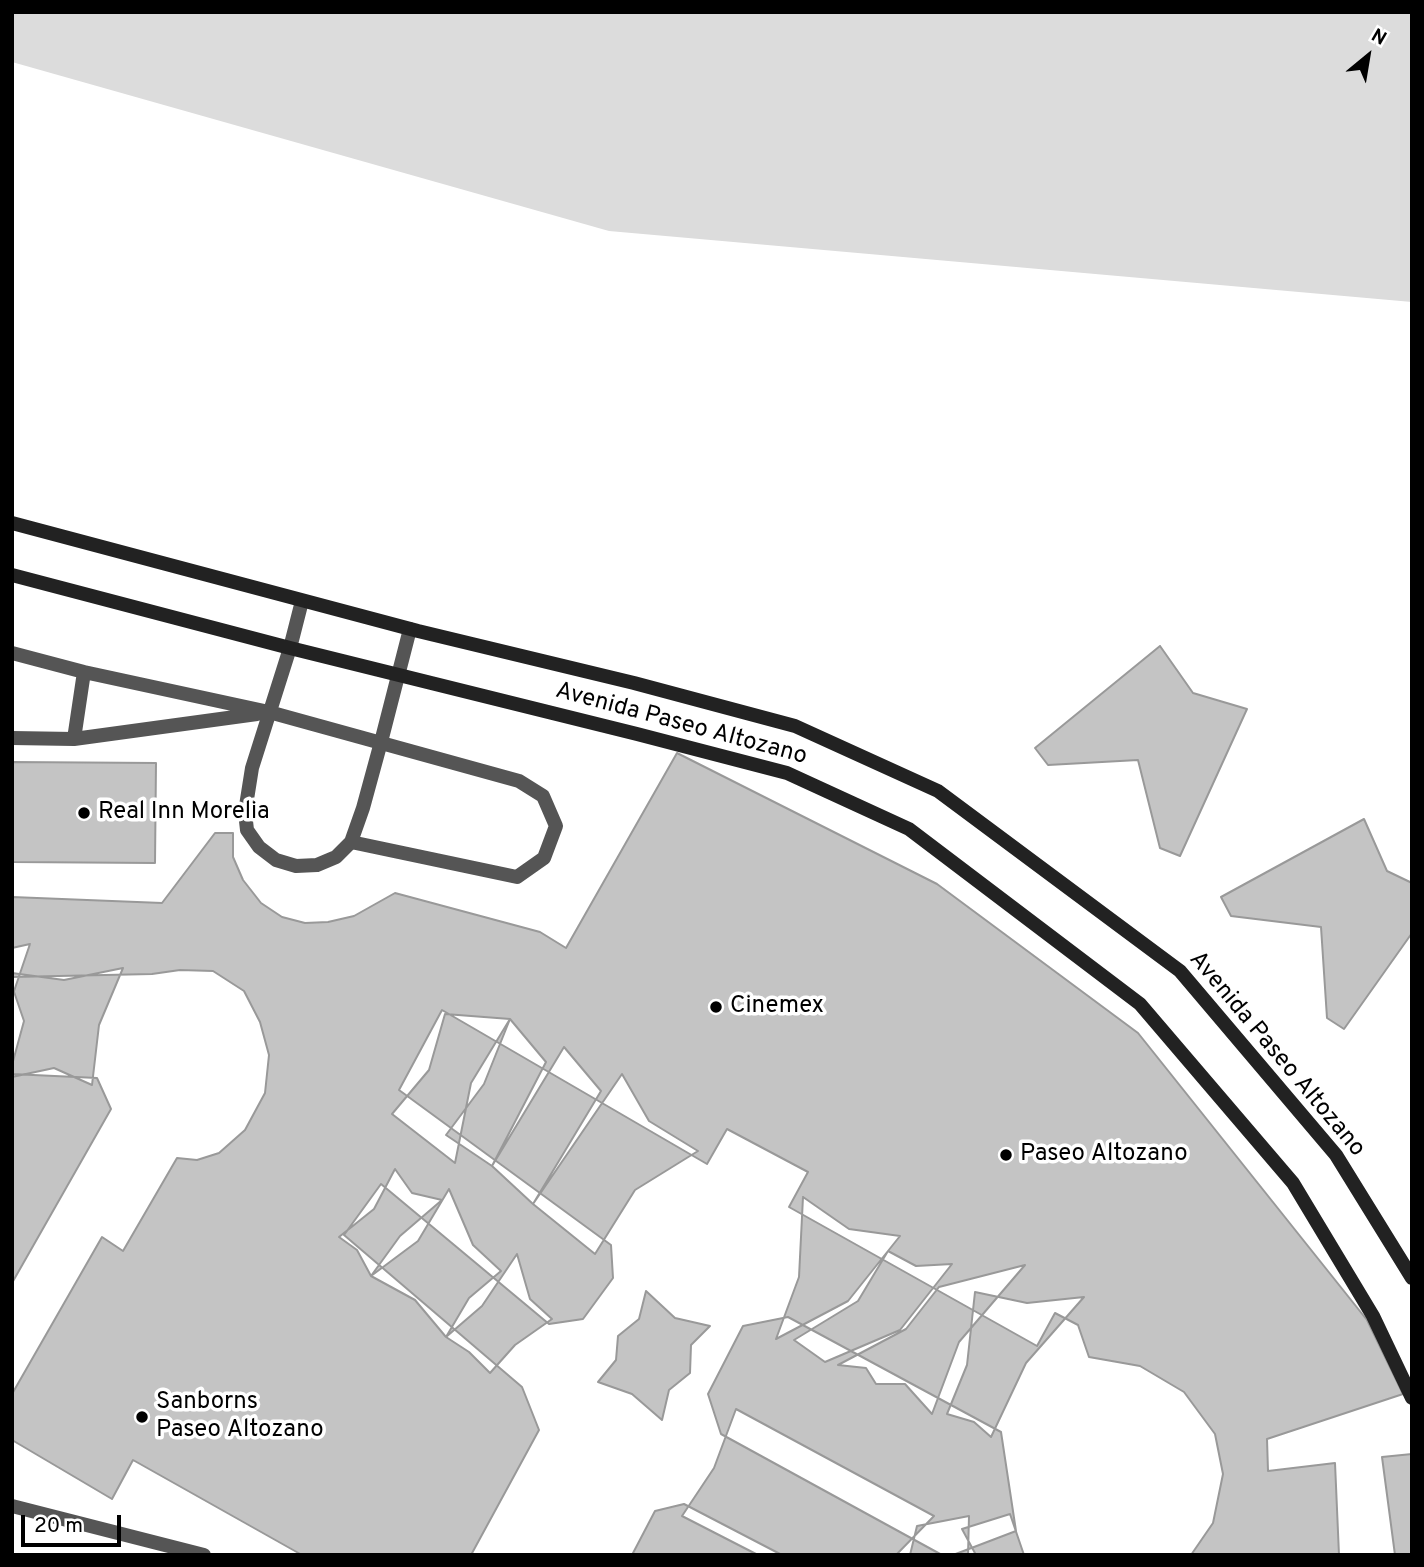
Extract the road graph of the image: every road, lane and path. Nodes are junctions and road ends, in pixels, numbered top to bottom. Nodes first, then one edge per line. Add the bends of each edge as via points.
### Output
1 (12, 523) edge
2 (12, 575) edge
3 (302, 601) junction
4 (410, 629) junction
5 (290, 648) junction
6 (12, 653) edge
7 (84, 672) junction
8 (398, 675) junction
9 (269, 712) junction
10 (12, 738) edge
11 (74, 739) junction
12 (381, 742) junction
13 (351, 842) junction
14 (1412, 1278) edge
15 (1412, 1398) edge
16 (12, 1506) edge
17 (204, 1555) edge

1 - 3 street, Avenida Paseo Altozano
2 - 5 street, Avenida Paseo Altozano
3 - 4 street, Avenida Paseo Altozano
3 - 5 lane
4 - 8 lane
4 - 14 street, Avenida Paseo Altozano via 795,726 938,791 1180,971 1336,1156
5 - 8 street, Avenida Paseo Altozano
5 - 9 lane
6 - 7 lane
7 - 9 lane
7 - 11 lane
8 - 12 lane
8 - 15 street, Avenida Paseo Altozano via 787,773 909,829 1140,1004 1293,1183 1373,1316
9 - 11 lane
9 - 12 lane
9 - 13 lane via 247,791 247,830 276,860 296,866 317,865 336,857
10 - 11 lane
12 - 13 lane
12 - 13 lane via 519,781 544,796 556,826 544,858 517,877
16 - 17 lane

